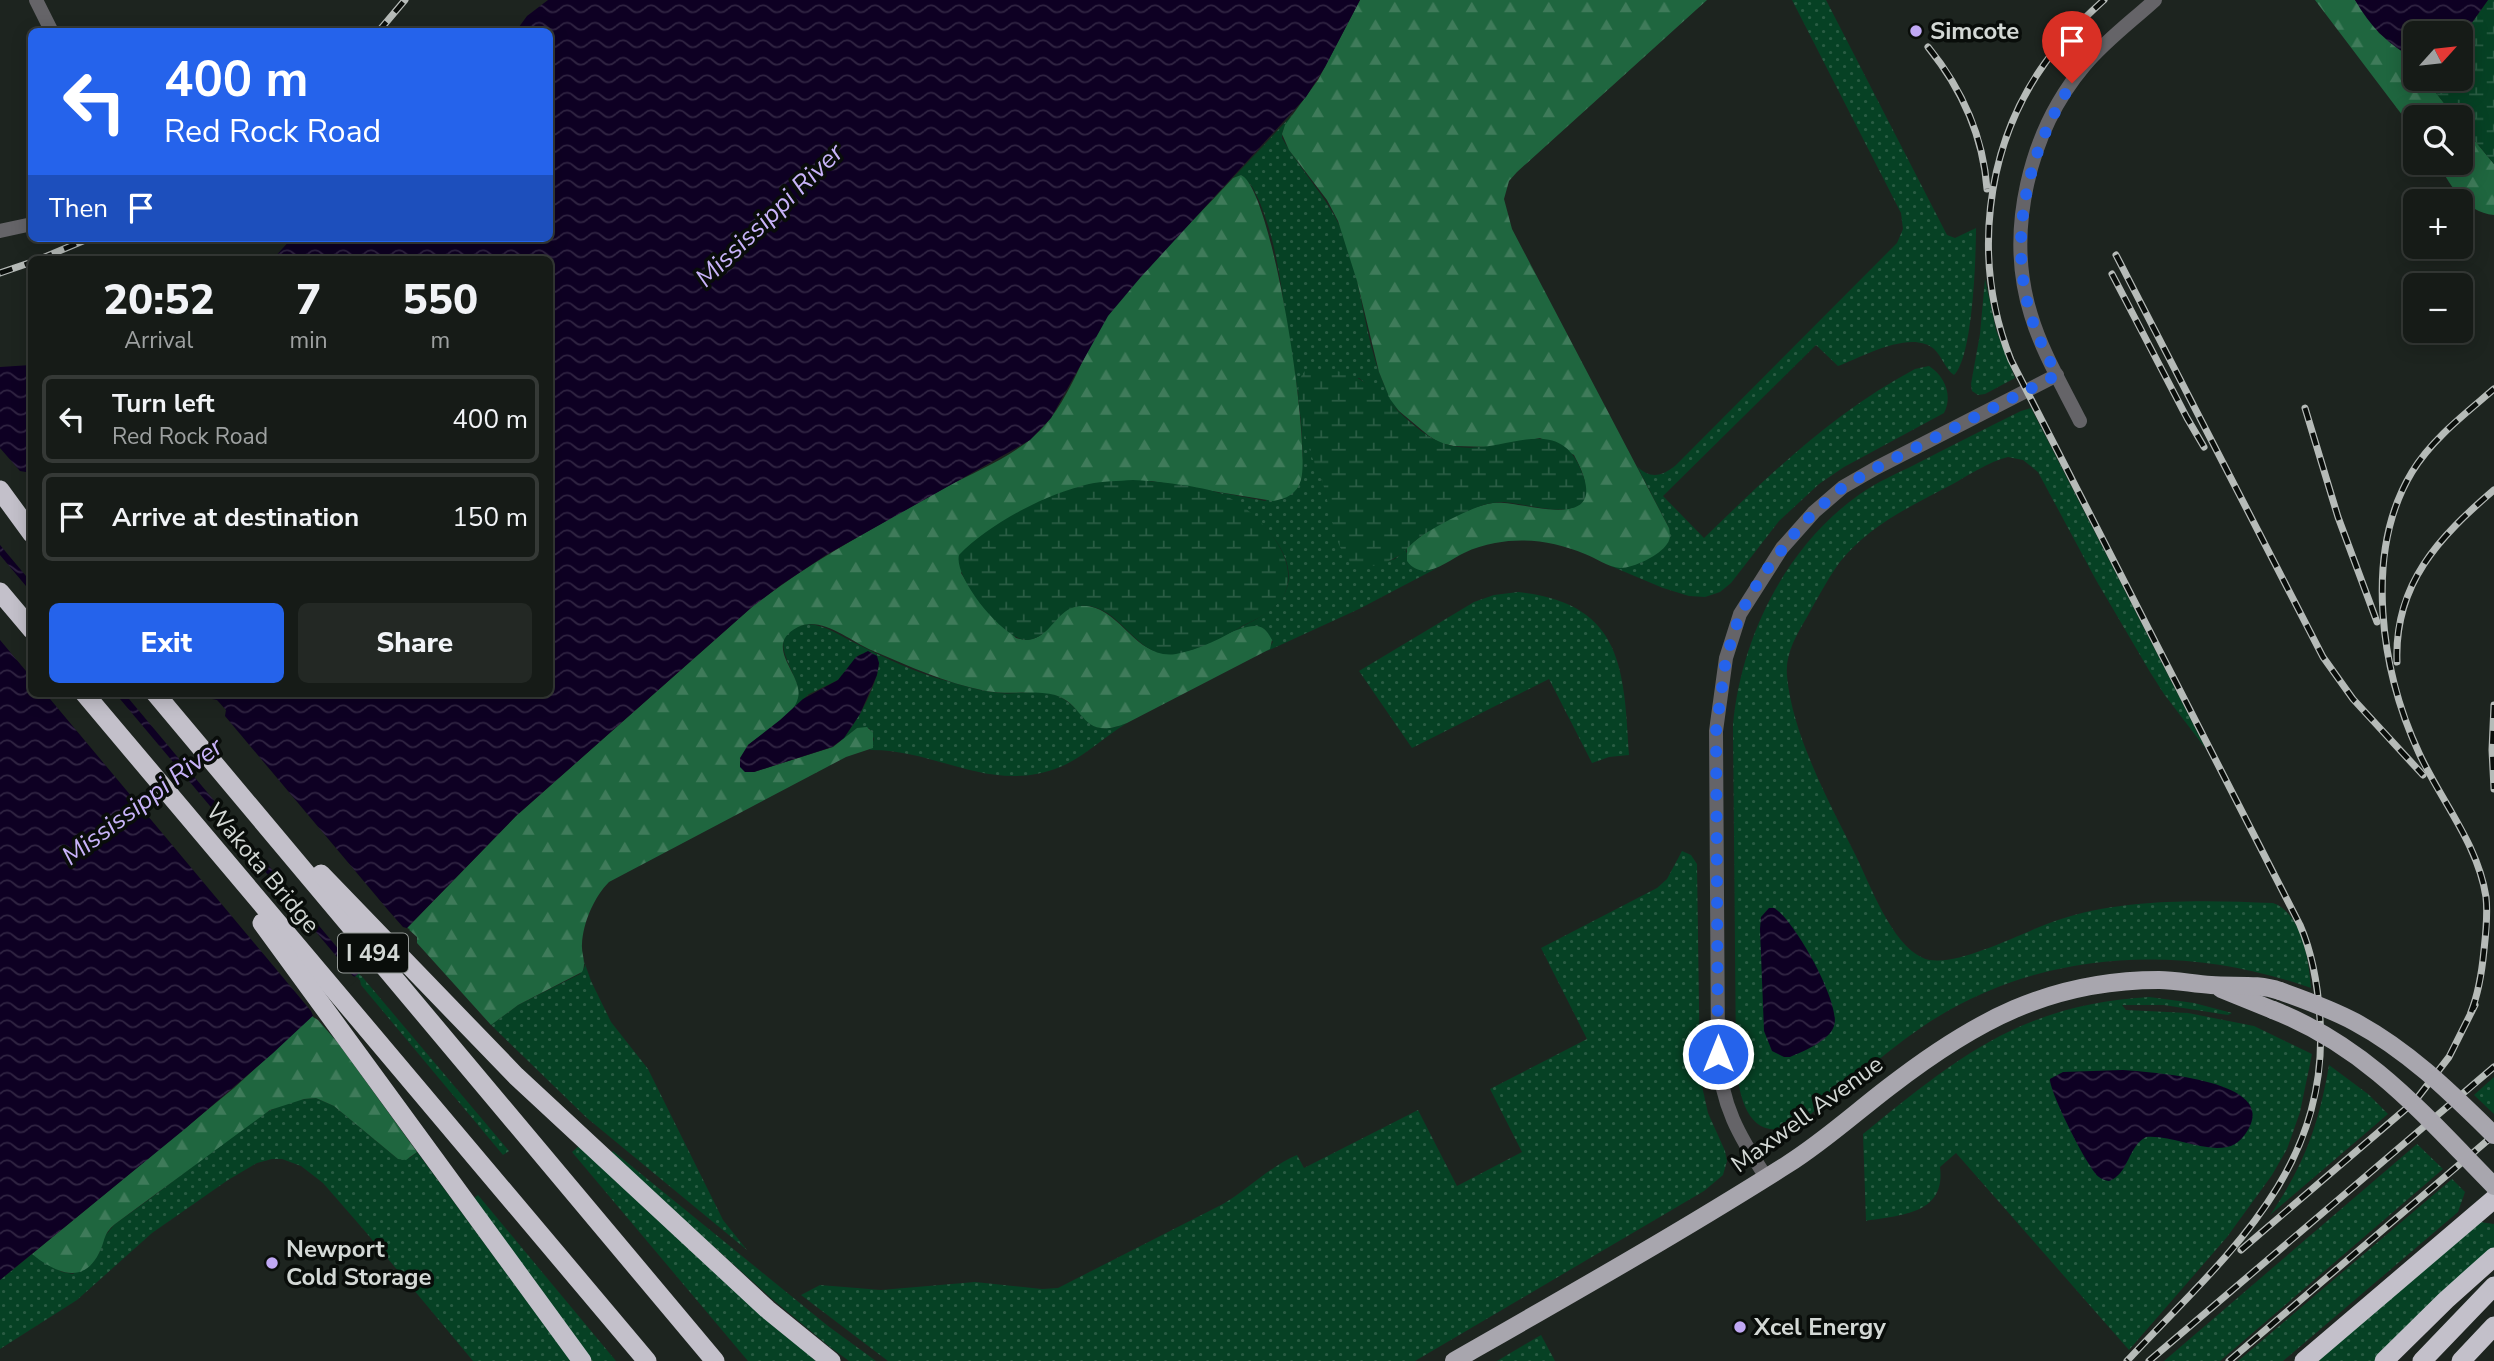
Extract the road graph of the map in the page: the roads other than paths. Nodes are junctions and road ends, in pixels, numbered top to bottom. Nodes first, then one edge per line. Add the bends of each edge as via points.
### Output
1 (36, 0) edge
2 (2155, 0) edge
3 (50, 28) edge
4 (28, 225) edge
5 (0, 231) edge
6 (2057, 375) junction
7 (2080, 421) dead end
8 (0, 490) edge
9 (0, 509) edge
10 (28, 528) edge
11 (28, 541) edge
12 (0, 592) edge
13 (0, 602) edge
14 (28, 627) edge
15 (28, 628) edge
16 (88, 697) edge
17 (158, 697) edge
18 (219, 769) junction
19 (180, 808) junction
20 (2211, 985) junction
21 (2494, 1135) edge
22 (1766, 1177) junction
23 (2494, 1186) edge
24 (2488, 1204) edge
25 (2494, 1257) edge
26 (2494, 1286) edge
27 (2494, 1326) edge
28 (582, 1361) edge
29 (647, 1361) edge
30 (717, 1361) edge
31 (831, 1361) edge
32 (1454, 1361) edge
33 (2304, 1361) edge
34 (2384, 1361) edge
35 (2422, 1361) edge
36 (2461, 1361) edge

1 - 3 street
2 - 6 street via 2079,73 2044,132 2030,175 2022,225 2023,277 2031,315
4 - 5 street
6 - 7 street
6 - 22 street via 1843,487 1783,548 1735,626 1722,677 1716,731 1718,1062 1729,1112
8 - 10 highway
9 - 11 highway
12 - 14 highway
13 - 15 highway
16 - 19 highway, Wakota Bridge / I 494
17 - 18 highway, Wakota Bridge / I 494
18 - 30 highway, Wakota Bridge / I 494
18 - 31 highway via 483,1043 757,1300
19 - 28 highway
19 - 29 highway, Wakota Bridge / I 494
20 - 21 main road, Maxwell Avenue, bridge via 2267,986 2333,1011 2392,1044
20 - 22 main road, Maxwell Avenue via 2161,980 2096,985 2006,1012 1933,1054
20 - 23 main road, Maxwell Avenue, bridge via 2324,1033 2375,1068
22 - 32 main road, Maxwell Avenue
24 - 33 highway
25 - 34 highway
26 - 35 highway
27 - 36 highway

